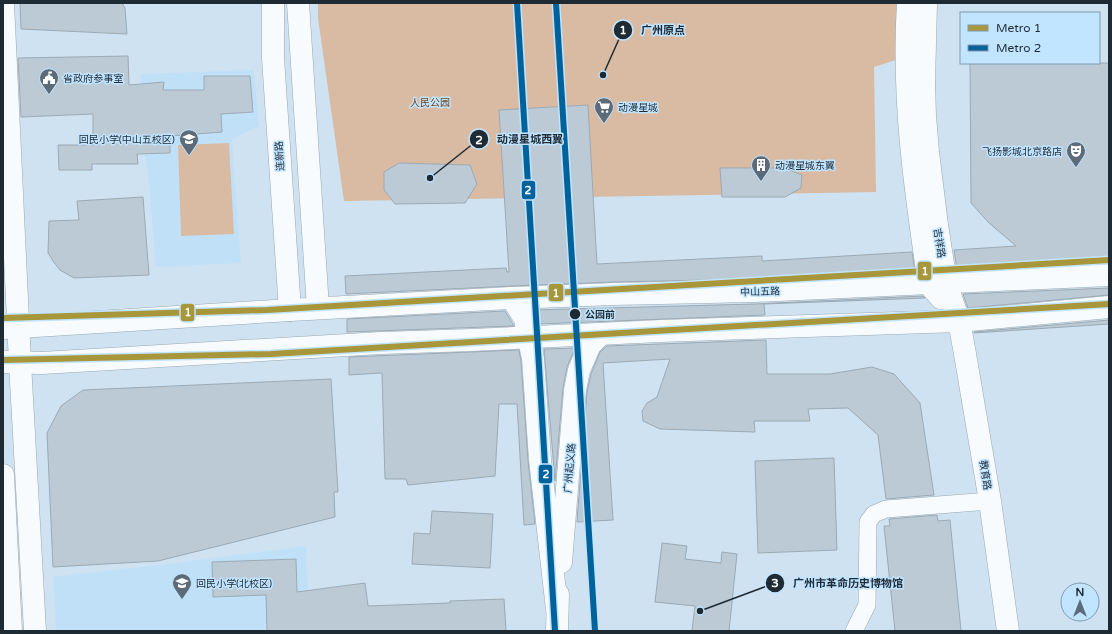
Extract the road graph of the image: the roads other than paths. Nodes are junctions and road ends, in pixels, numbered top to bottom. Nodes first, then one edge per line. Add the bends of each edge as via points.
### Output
1 (273, 3) edge
2 (298, 3) edge
3 (908, 3) edge
4 (926, 3) edge
5 (3, 4) edge
6 (1109, 275) edge
7 (938, 283) junction
8 (512, 298) junction
9 (1109, 307) edge
10 (318, 308) junction
11 (290, 310) junction
12 (959, 321) junction
13 (11, 327) edge
14 (601, 334) junction
15 (530, 337) junction
16 (12, 363) edge
17 (3, 475) edge
18 (990, 501) junction
19 (557, 609) junction
20 (11, 631) edge
21 (35, 631) edge
22 (557, 631) edge
23 (854, 631) edge
24 (1008, 631) edge

1 - 11 main road, 连新路 via 273,58
2 - 10 main road
3 - 7 main road, 吉祥路 via 906,72 915,184
4 - 7 main road, 吉祥路 via 924,83 937,225
5 - 13 main road
6 - 7 main road, 中山五路
7 - 8 main road, 中山五路
7 - 12 main road, 吉祥路
8 - 10 main road, 中山五路
8 - 15 main road, 广州起义路 via 525,319
9 - 12 main road
10 - 11 main road, 中山五路
11 - 13 main road, 中山五路
12 - 14 main road
12 - 18 main road, 教育路
13 - 16 main road
14 - 15 main road
14 - 19 main road, 广州起义路 via 590,345 579,370 575,390
15 - 16 main road
15 - 19 main road, 广州起义路 via 540,460
16 - 21 main road
17 - 20 main road
18 - 23 street via 886,509 874,514 868,522 867,605
18 - 24 main road, 教育路
19 - 22 main road, 广州起义路

